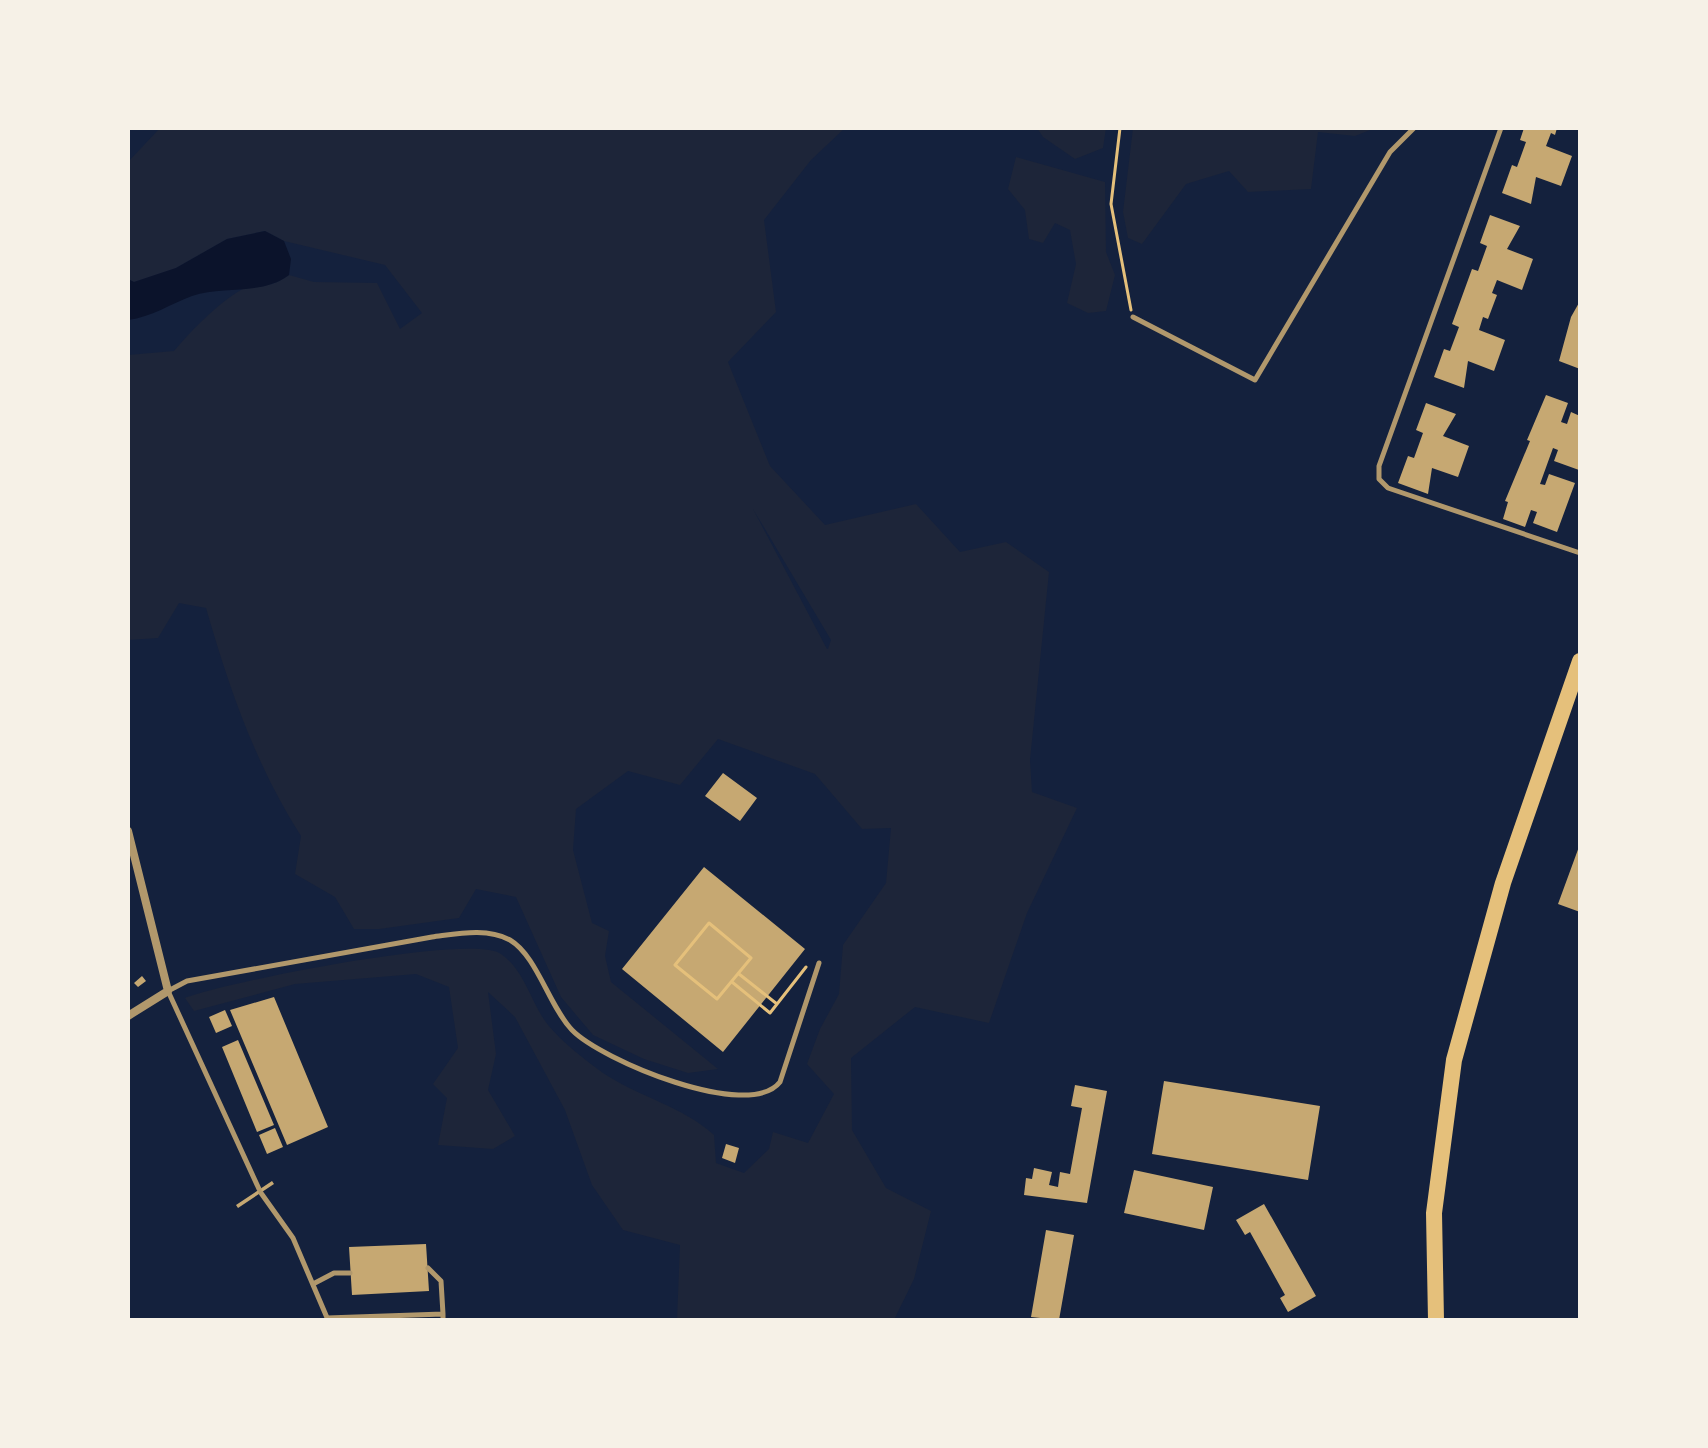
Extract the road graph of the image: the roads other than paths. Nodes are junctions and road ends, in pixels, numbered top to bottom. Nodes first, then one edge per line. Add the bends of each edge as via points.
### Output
1 (1414, 128) edge
2 (1501, 128) edge
3 (1133, 317) road end
4 (1580, 553) edge
5 (1580, 661) edge
6 (128, 831) edge
7 (818, 966) road end
8 (168, 991) junction
9 (128, 1016) edge
10 (428, 1268) dead end
11 (350, 1273) dead end
12 (313, 1284) junction
13 (443, 1317) edge
14 (328, 1319) edge
15 (1436, 1320) edge

1 - 3 lane via 1390,152 1255,380
2 - 4 lane via 1379,466 1379,479 1388,488
5 - 15 highway via 1503,883 1454,1060 1434,1213
6 - 8 street
7 - 8 lane via 780,1082 766,1092 743,1094 665,1080 602,1054 556,1012 522,951 492,934 455,934 275,964 187,981
8 - 9 street
8 - 12 lane via 260,1191 293,1238
10 - 13 lane via 441,1281
11 - 12 lane via 334,1273
12 - 14 lane
13 - 14 lane

